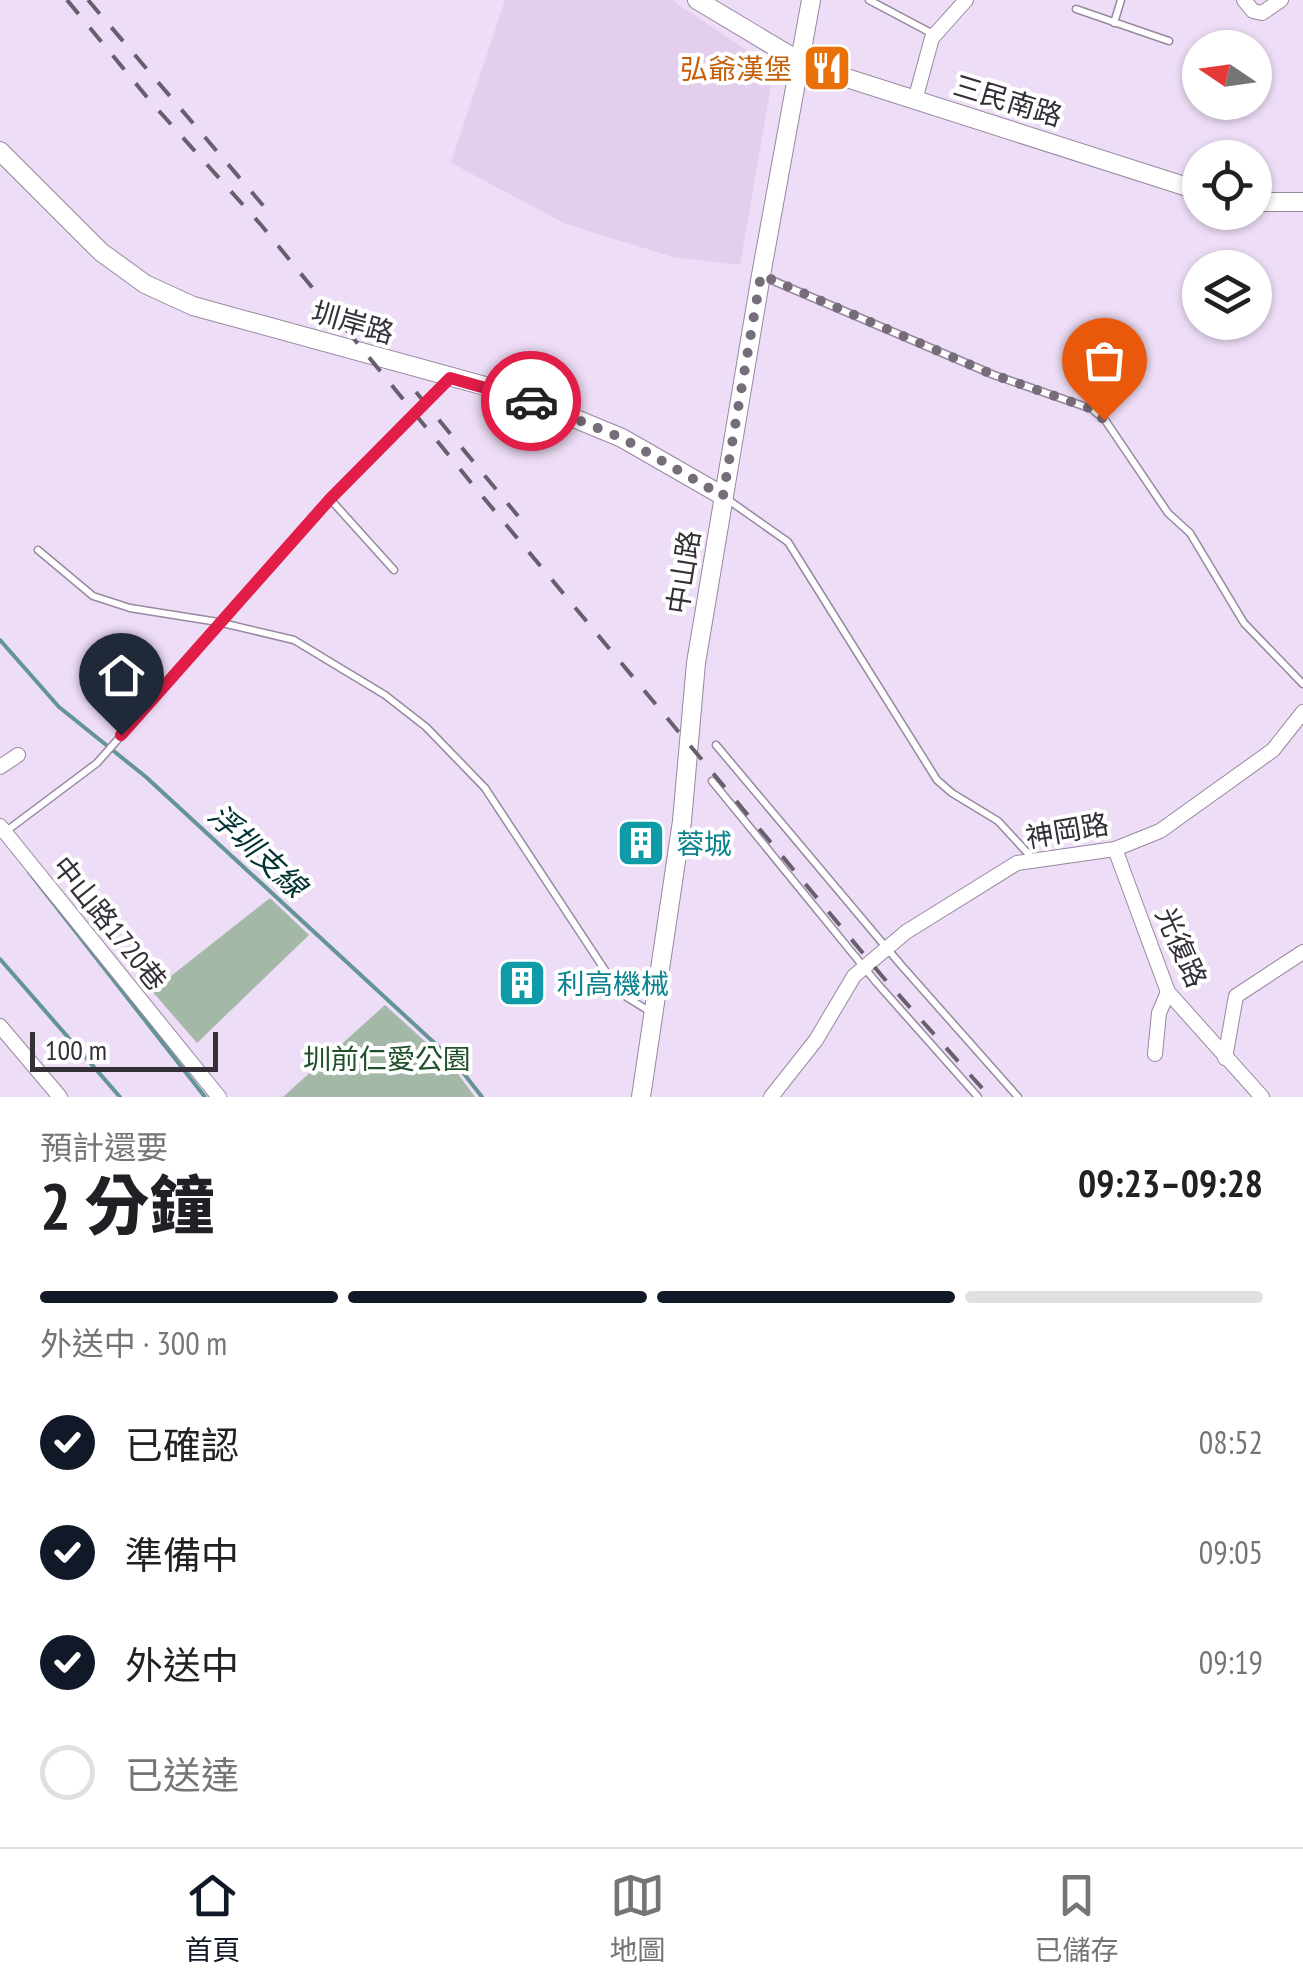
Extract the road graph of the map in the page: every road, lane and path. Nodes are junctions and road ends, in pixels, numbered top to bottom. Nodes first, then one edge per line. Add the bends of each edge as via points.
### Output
1 (697, 0) edge
2 (811, 0) edge
3 (868, 0) edge
4 (966, 0) edge
5 (1121, 0) edge
6 (1244, 0) edge
7 (1281, 0) edge
8 (1076, 8) dead end
9 (1114, 23) junction
10 (934, 34) junction
11 (1169, 42) dead end
12 (799, 61) junction
13 (915, 100) junction
14 (0, 151) edge
15 (1182, 186) edge
16 (1272, 202) edge
17 (1303, 202) edge
18 (761, 275) junction
19 (450, 378) junction
20 (723, 496) junction
21 (330, 499) junction
22 (38, 550) dead end
23 (394, 570) dead end
24 (218, 622) junction
25 (1303, 684) edge
26 (1303, 712) edge
27 (716, 745) dead end
28 (18, 755) dead end
29 (0, 767) edge
30 (712, 780) dead end
31 (2, 829) edge
32 (1115, 849) junction
33 (1035, 861) junction
34 (887, 948) junction
35 (1303, 952) edge
36 (864, 968) junction
37 (1168, 992) junction
38 (654, 1014) junction
39 (0, 1026) edge
40 (1155, 1054) dead end
41 (1225, 1058) junction
42 (60, 1097) edge
43 (219, 1097) edge
44 (641, 1097) edge
45 (771, 1097) edge
46 (978, 1097) edge
47 (1018, 1097) edge
48 (1262, 1097) edge

1 - 12 street, 三民南路
2 - 12 street, 中山路
3 - 10 lane
4 - 10 street
5 - 9 lane
6 - 7 street via 1262,13
8 - 9 lane
9 - 11 lane
10 - 13 street
12 - 13 street, 三民南路
12 - 18 street, 中山路
13 - 15 street, 三民南路
14 - 19 street, 圳岸路 via 101,252 145,284 193,306
16 - 17 street
18 - 20 street, 中山路
18 - 25 lane via 994,375 1092,409 1168,513 1190,532 1244,623
19 - 20 street, 圳岸路 via 518,395 622,438
19 - 21 lane
20 - 33 lane via 788,542 937,780 998,821
20 - 38 street, 中山路
21 - 23 lane
21 - 24 lane
22 - 24 lane via 93,596
24 - 31 lane via 97,763
24 - 38 lane via 294,640 426,728 485,788 620,993
26 - 32 street, 神岡路 via 1273,750 1160,832
27 - 34 lane
28 - 29 street
30 - 36 lane
31 - 43 street, 中山路1720巷
32 - 33 street, 神岡路
32 - 37 street, 光復路
33 - 34 street, 神岡路 via 990,879
34 - 36 street, 神岡路
34 - 47 lane
35 - 41 street via 1236,996
36 - 45 street, 神岡路
36 - 46 lane
37 - 40 street
37 - 41 street, 光復路
38 - 44 street, 中山路
39 - 42 street
41 - 48 street, 光復路

